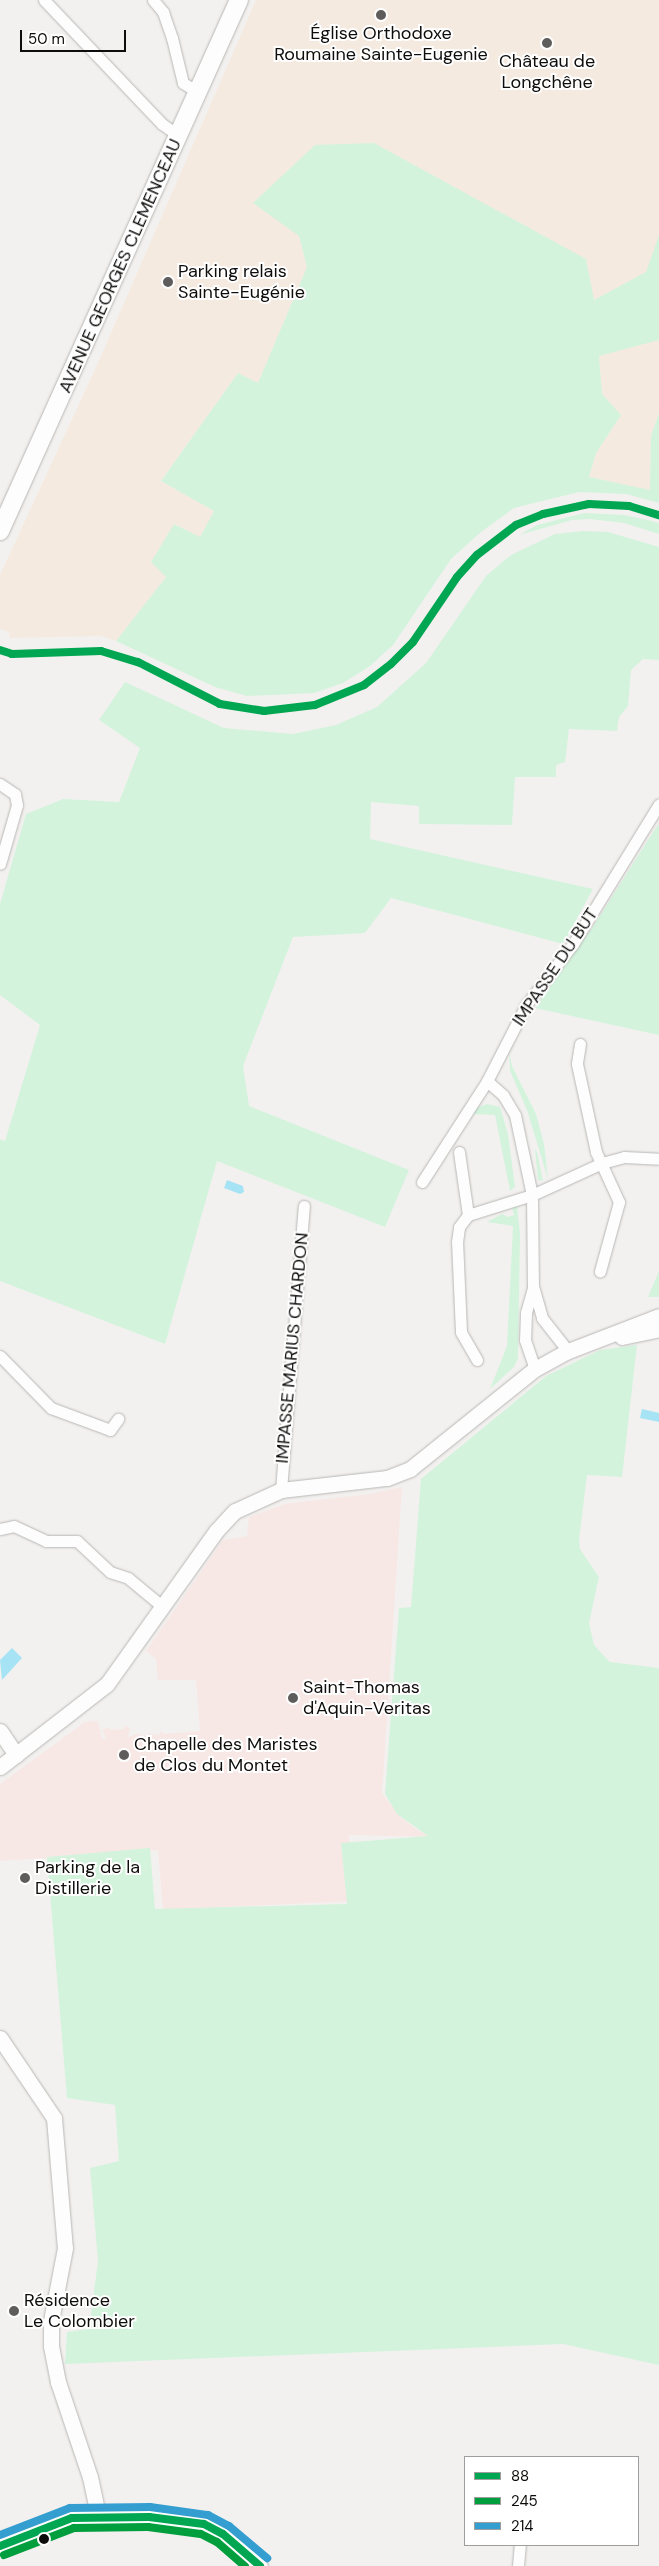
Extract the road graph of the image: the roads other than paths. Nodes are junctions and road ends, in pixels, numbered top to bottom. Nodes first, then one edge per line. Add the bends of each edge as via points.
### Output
1 (44, 0) edge
2 (153, 0) edge
3 (239, 0) edge
4 (198, 92) junction
5 (178, 136) junction
6 (0, 532) edge
7 (0, 784) edge
8 (659, 804) edge
9 (0, 864) edge
10 (580, 1044) dead end
11 (487, 1081) junction
12 (459, 1152) dead end
13 (659, 1159) edge
14 (602, 1163) junction
15 (422, 1182) dead end
16 (532, 1196) junction
17 (304, 1206) dead end
18 (468, 1215) junction
19 (600, 1272) dead end
20 (533, 1286) junction
21 (659, 1316) edge
22 (659, 1329) edge
23 (601, 1340) junction
24 (568, 1352) junction
25 (0, 1356) edge
26 (477, 1360) dead end
27 (534, 1369) junction
28 (118, 1419) dead end
29 (280, 1490) junction
30 (0, 1529) edge
31 (163, 1607) junction
32 (0, 1730) edge
33 (16, 1755) junction
34 (0, 1767) edge
35 (0, 2038) edge
36 (98, 2516) junction
37 (0, 2546) edge
38 (520, 2546) edge
39 (260, 2566) edge
40 (518, 2566) edge

1 - 5 street via 162,124
2 - 4 street via 163,12 183,83
3 - 4 main road, AVENUE GEORGES CLEMENCEAU
4 - 5 main road, AVENUE GEORGES CLEMENCEAU
5 - 6 main road, AVENUE GEORGES CLEMENCEAU
7 - 9 street via 15,794 17,805
8 - 11 street, IMPASSE DU BUT via 574,944 526,1005
10 - 14 street via 577,1064 596,1152
11 - 15 street, IMPASSE DU BUT
11 - 16 street via 503,1095 515,1115
12 - 18 street
13 - 14 street via 624,1157
14 - 16 street
14 - 19 street via 619,1202
16 - 18 street
16 - 20 street
17 - 29 street, IMPASSE MARIUS CHARDON
18 - 26 street via 458,1226 457,1242 462,1332
20 - 24 street via 542,1318
20 - 27 street via 526,1313 525,1340
21 - 23 street via 644,1319
22 - 23 street
23 - 24 street
24 - 27 street
25 - 28 street via 51,1408 110,1430
27 - 29 street via 410,1470 387,1478
29 - 31 street via 259,1497 228,1517
30 - 31 street via 14,1526 46,1541 77,1541 110,1572 128,1578
31 - 33 street via 108,1684
32 - 33 street
33 - 34 street
35 - 36 street via 54,2118 65,2248 51,2321 51,2346 58,2382 90,2477
36 - 37 street via 58,2521
36 - 39 street via 149,2517 204,2524 223,2534
38 - 40 street

